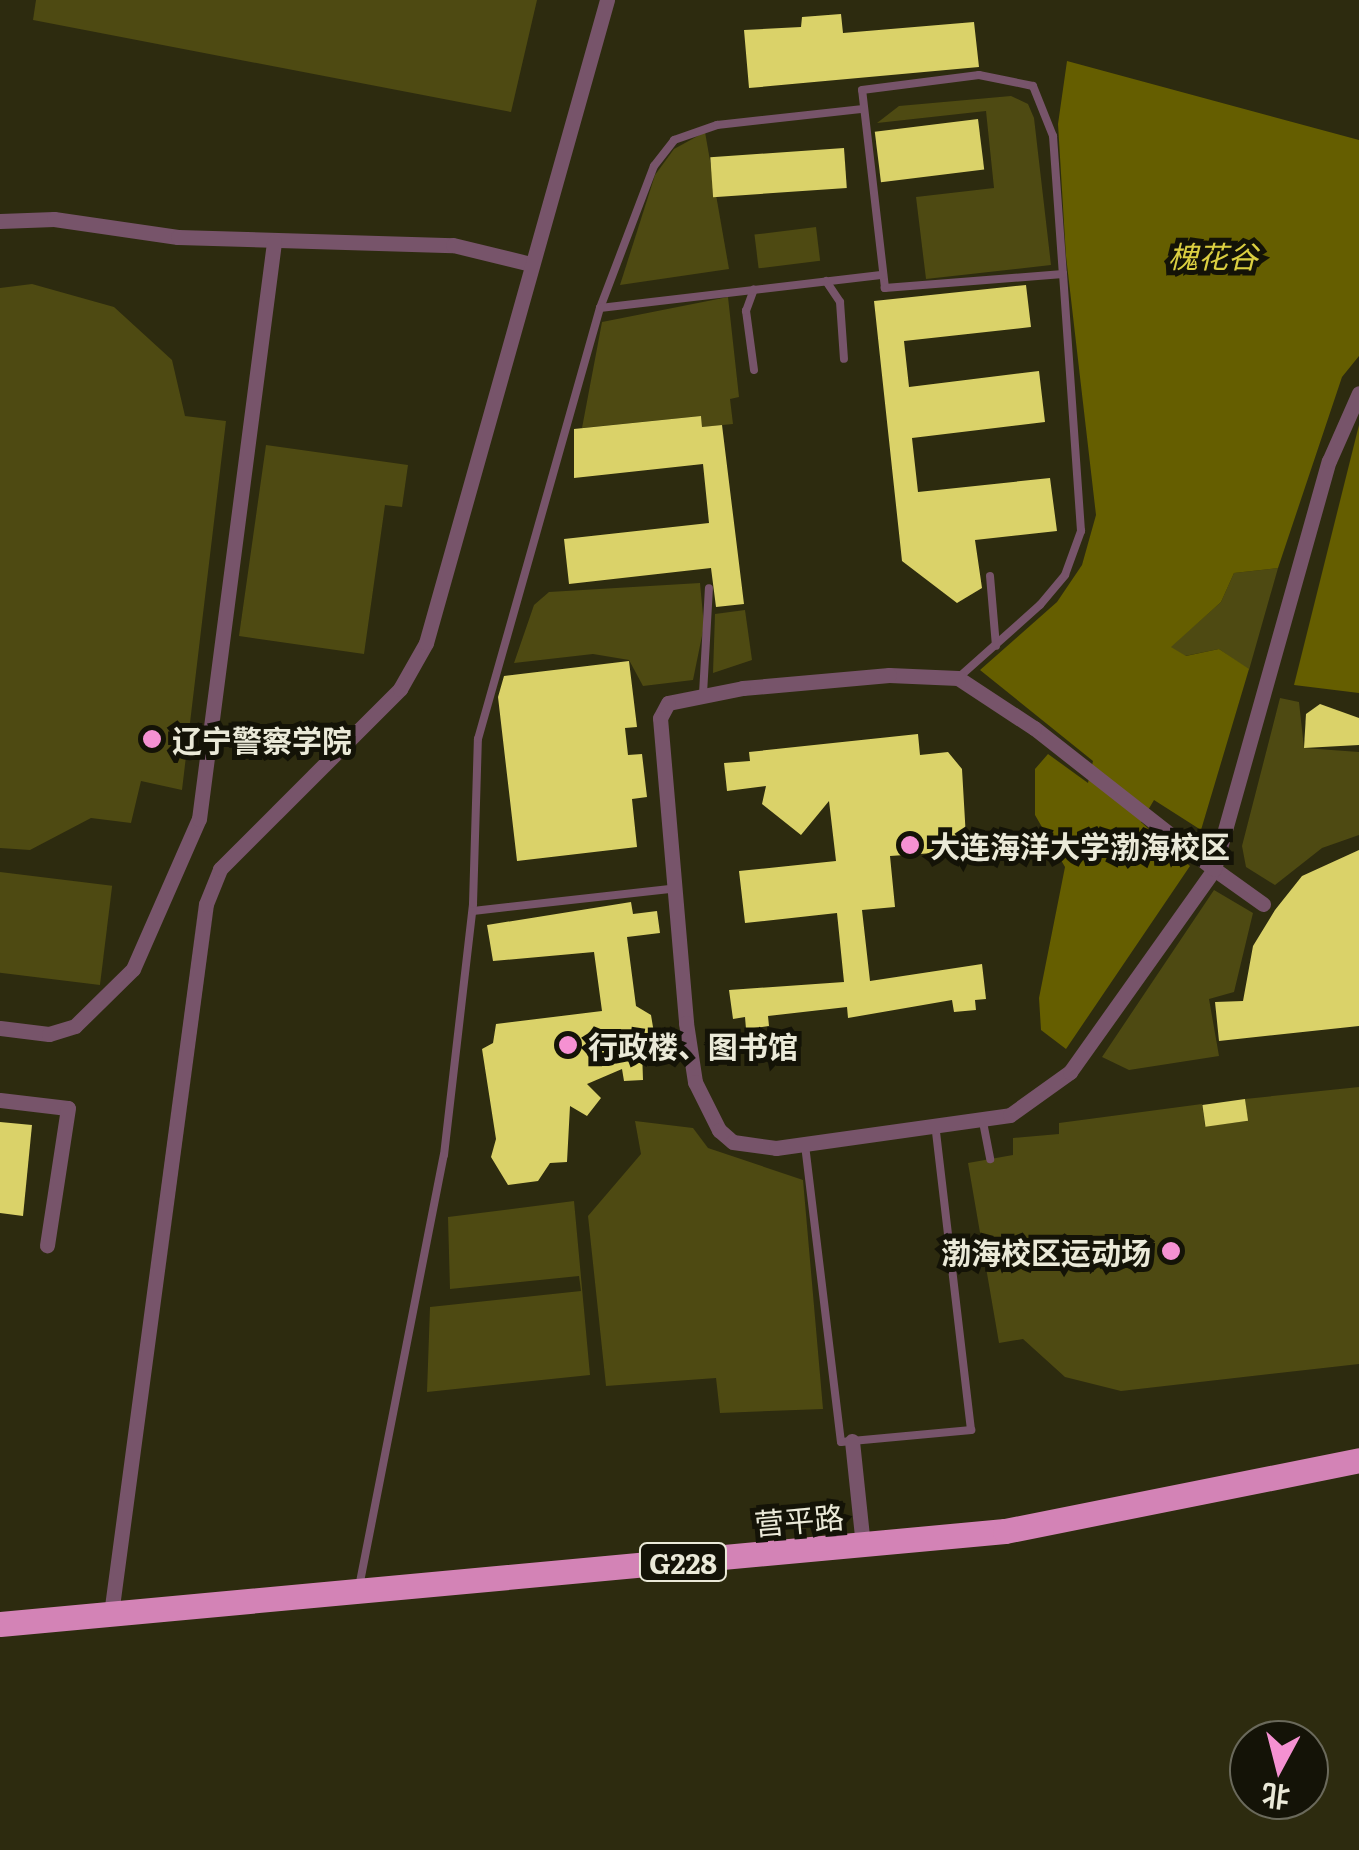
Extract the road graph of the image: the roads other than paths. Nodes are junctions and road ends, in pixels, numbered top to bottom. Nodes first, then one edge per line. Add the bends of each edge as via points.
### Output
1 (607, 0) edge
2 (863, 109) junction
3 (0, 221) edge
4 (274, 242) junction
5 (531, 264) junction
6 (1063, 274) junction
7 (882, 275) junction
8 (826, 281) junction
9 (754, 289) junction
10 (600, 308) junction
11 (844, 358) dead end
12 (754, 370) dead end
13 (1359, 393) edge
14 (990, 576) dead end
15 (709, 588) dead end
16 (996, 646) junction
17 (958, 678) junction
18 (703, 694) junction
19 (1214, 869) junction
20 (670, 890) junction
21 (1263, 904) dead end
22 (472, 911) junction
23 (0, 1028) edge
24 (0, 1100) edge
25 (983, 1122) junction
26 (936, 1130) junction
27 (805, 1146) junction
28 (990, 1158) dead end
29 (47, 1245) dead end
30 (852, 1441) junction
31 (1359, 1460) edge
32 (863, 1546) junction
33 (358, 1592) junction
34 (111, 1614) junction
35 (0, 1624) edge

1 - 5 street
2 - 6 lane via 862,90 922,80 979,75 1033,86 1053,136
2 - 7 lane
2 - 10 lane via 717,125 674,140 654,166
3 - 4 street via 54,218
4 - 5 street via 453,245
4 - 23 street via 199,819 133,969 75,1026 49,1034
5 - 34 street via 426,643 400,690 229,859 206,904
6 - 7 lane via 885,288
6 - 16 lane via 1082,531 1065,574
7 - 8 lane
8 - 9 lane
8 - 11 lane via 840,302
9 - 10 lane
9 - 12 lane via 746,311
10 - 22 lane via 492,674 473,766
13 - 19 street via 1324,478
14 - 16 lane
15 - 18 lane
16 - 17 lane
17 - 18 street via 889,674
17 - 19 street
18 - 20 street via 668,704 660,718
19 - 21 street
19 - 25 street via 1070,1072 1040,1099
20 - 22 lane
20 - 27 street via 695,1082 708,1116 733,1142
22 - 33 lane via 444,1155
24 - 29 street via 68,1108
25 - 26 street
25 - 28 lane
26 - 27 street
26 - 30 lane via 970,1430
27 - 30 lane via 840,1442
30 - 32 street
31 - 32 highway, 营平路 / G228 via 1067,1523
32 - 33 highway, 营平路 / G228
33 - 34 highway, 营平路 / G228
34 - 35 highway, 营平路 / G228

